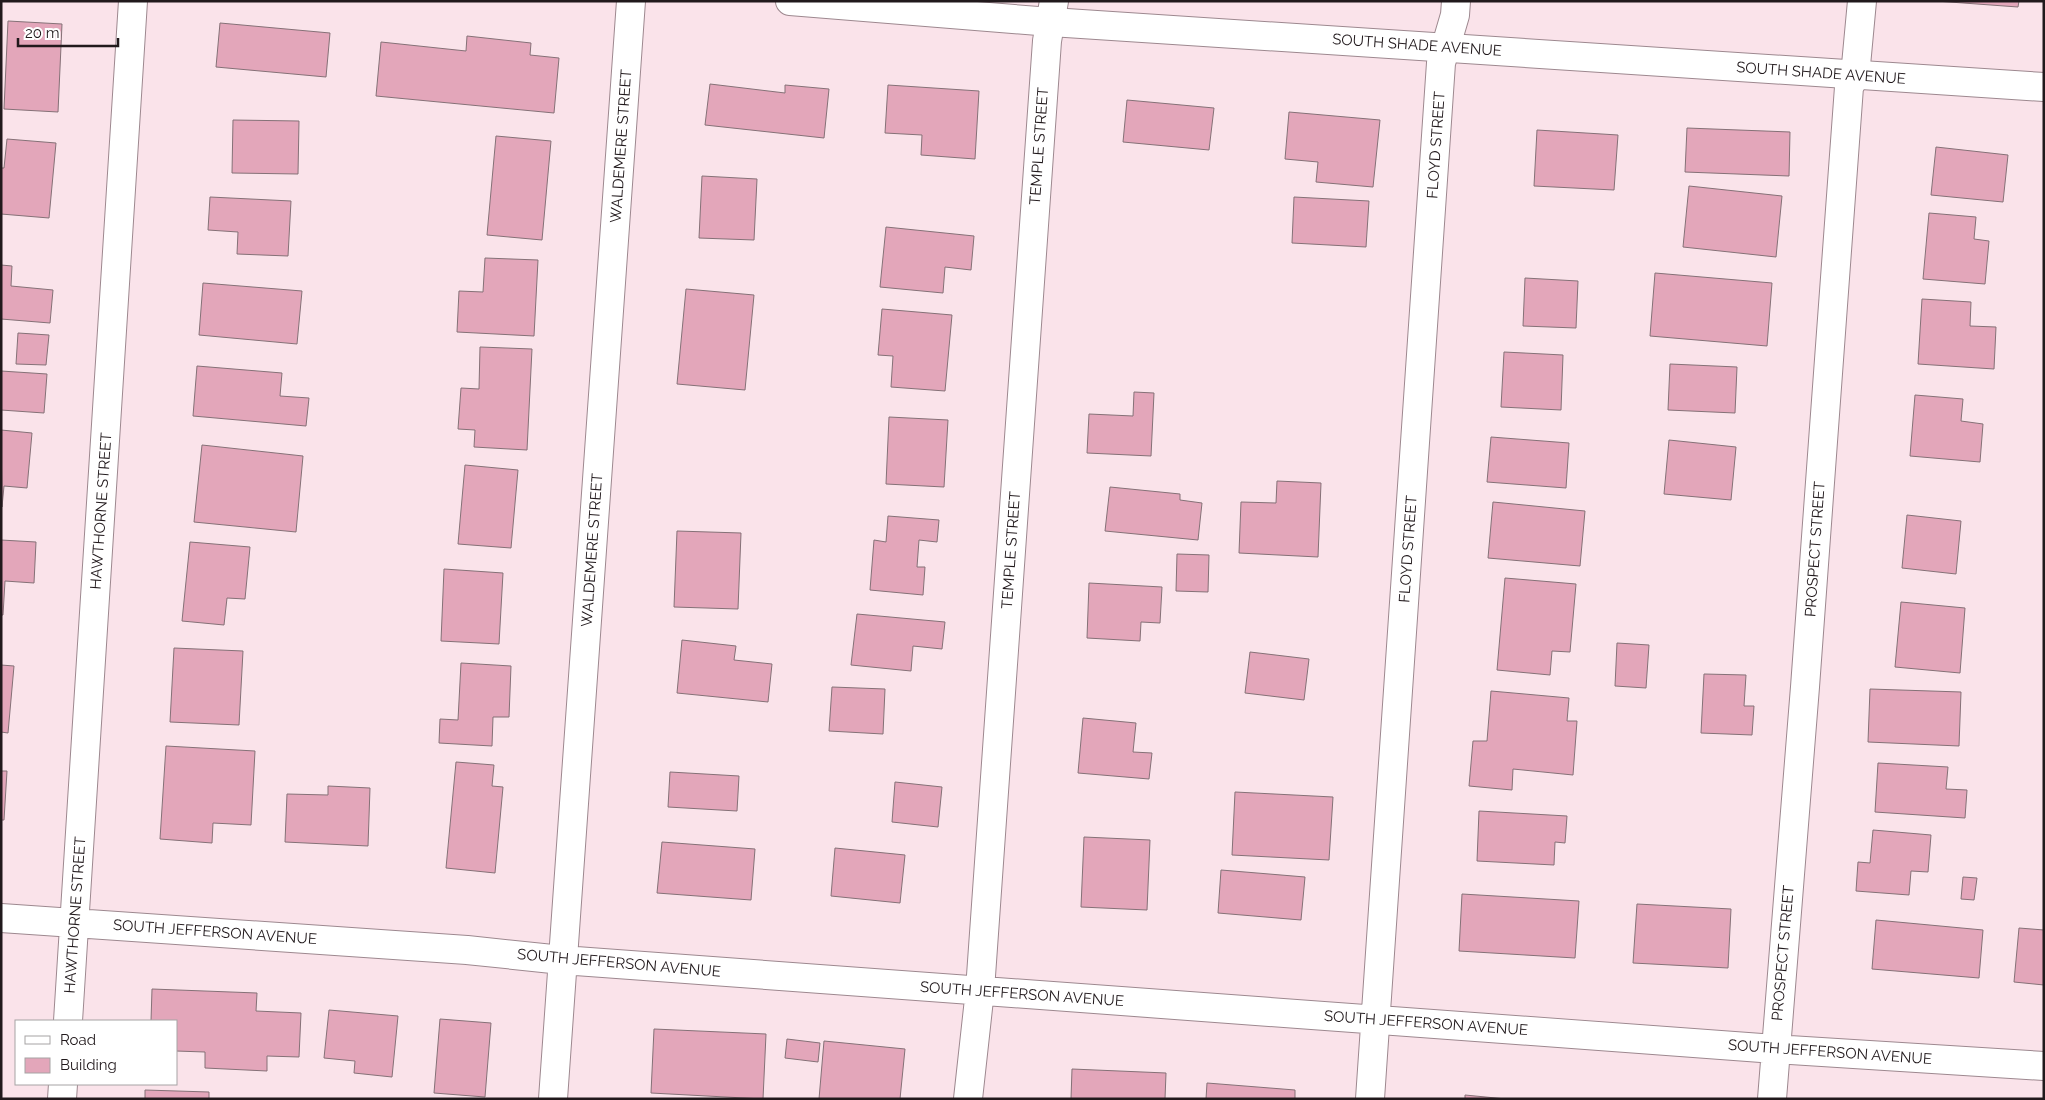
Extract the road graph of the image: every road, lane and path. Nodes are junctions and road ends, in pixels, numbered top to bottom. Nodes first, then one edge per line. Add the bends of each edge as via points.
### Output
1 (133, 1) edge
2 (631, 1) edge
3 (790, 1) edge
4 (1456, 1) edge
5 (1862, 1) edge
6 (1052, 12) edge
7 (1448, 46) junction
8 (1855, 76) junction
9 (2044, 87) edge
10 (1, 918) edge
11 (74, 923) junction
12 (562, 960) junction
13 (980, 990) junction
14 (68, 1020) edge
15 (1375, 1020) junction
16 (1775, 1049) junction
17 (2044, 1066) edge
18 (63, 1085) edge
19 (62, 1099) edge
20 (553, 1099) edge
21 (968, 1099) edge
22 (1370, 1099) edge
23 (1772, 1099) edge

1 - 11 street, HAWTHORNE STREET
2 - 12 street, WALDEMERE STREET
3 - 6 street, SOUTH SHADE AVENUE
4 - 7 street, FLOYD STREET
5 - 8 street, PROSPECT STREET
6 - 7 street, SOUTH SHADE AVENUE
6 - 13 street, TEMPLE STREET via 1045,61
7 - 8 street, SOUTH SHADE AVENUE
7 - 15 street, FLOYD STREET via 1441,73
8 - 9 street, SOUTH SHADE AVENUE
8 - 16 street, PROSPECT STREET via 1848,87 1806,687
10 - 11 street, SOUTH JEFFERSON AVENUE
11 - 12 street, SOUTH JEFFERSON AVENUE via 467,950
11 - 14 street, HAWTHORNE STREET
12 - 13 street, SOUTH JEFFERSON AVENUE
12 - 20 street, WALDEMERE STREET
13 - 15 street, SOUTH JEFFERSON AVENUE
13 - 21 street, TEMPLE STREET
15 - 16 street, SOUTH JEFFERSON AVENUE
15 - 22 street, FLOYD STREET
16 - 17 street, SOUTH JEFFERSON AVENUE
16 - 23 street, PROSPECT STREET
18 - 19 street

